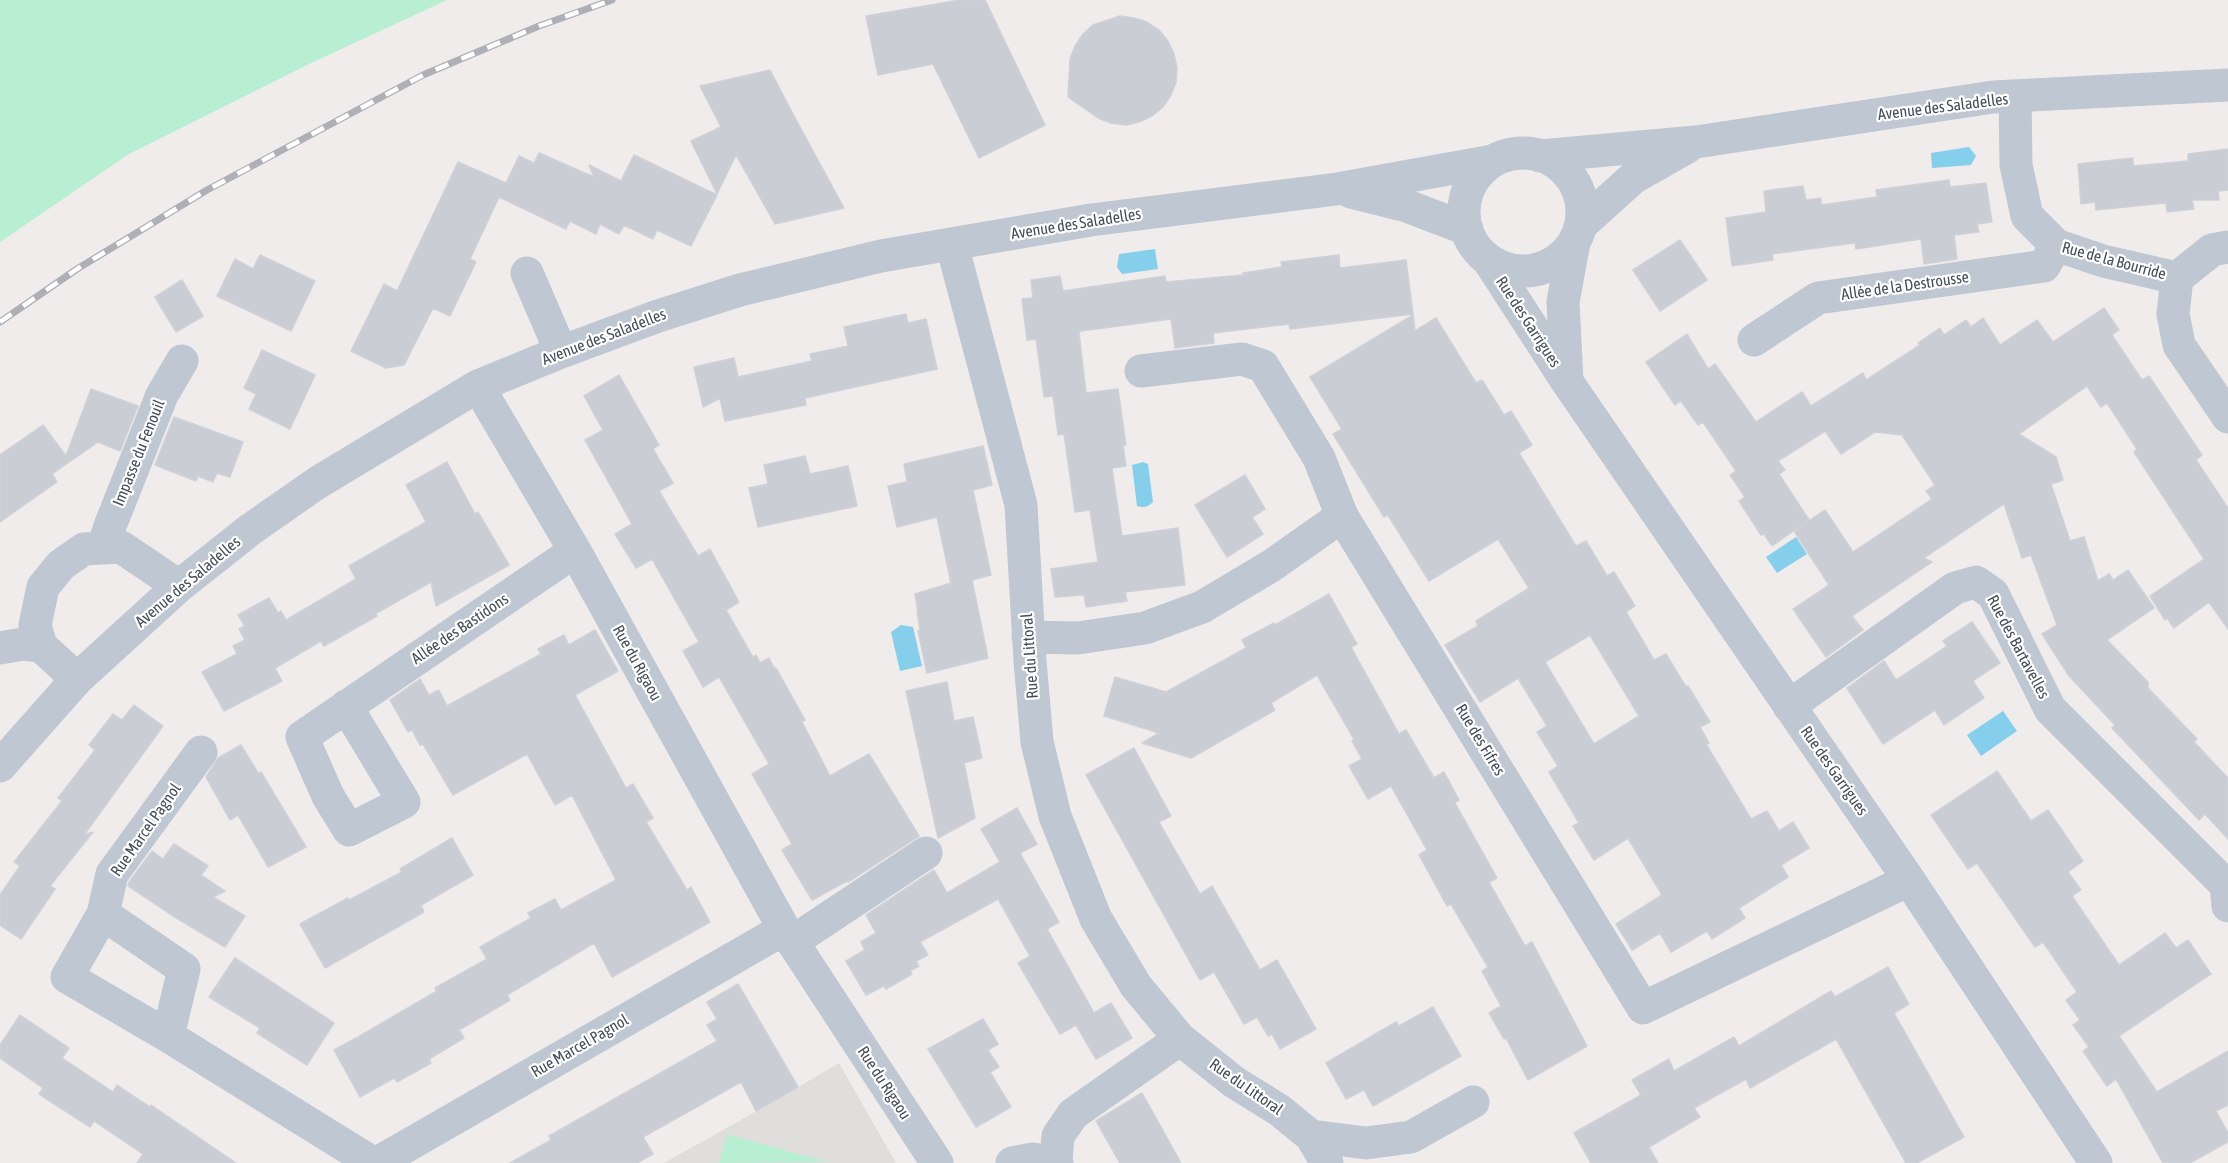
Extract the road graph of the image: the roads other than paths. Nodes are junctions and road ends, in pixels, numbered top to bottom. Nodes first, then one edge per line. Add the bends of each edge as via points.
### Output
1 (2228, 85) edge
2 (2015, 97) junction
3 (1696, 142) junction
4 (1540, 156) junction
5 (1493, 161) junction
6 (1337, 189) junction
7 (1467, 229) junction
8 (1578, 233) junction
9 (952, 245) junction
10 (2056, 245) junction
11 (2228, 247) edge
12 (1489, 261) junction
13 (527, 273) dead end
14 (2177, 278) junction
15 (1754, 340) dead end
16 (561, 352) junction
17 (182, 362) dead end
18 (1141, 371) dead end
19 (1568, 383) junction
20 (478, 386) junction
21 (2228, 417) edge
22 (1342, 516) junction
23 (103, 548) junction
24 (575, 551) junction
25 (179, 586) junction
26 (1028, 637) junction
27 (41, 646) junction
28 (0, 648) edge
29 (77, 679) junction
30 (346, 706) dead end
31 (1789, 706) junction
32 (201, 752) dead end
33 (0, 766) edge
34 (926, 853) dead end
35 (1909, 880) junction
36 (2228, 906) edge
37 (103, 914) junction
38 (788, 935) junction
39 (168, 1036) junction
40 (1180, 1039) junction
41 (1473, 1102) dead end
42 (1319, 1149) edge
43 (1056, 1162) edge
44 (375, 1163) edge
45 (937, 1163) edge
46 (1012, 1163) edge
47 (2096, 1163) edge

1 - 2 street, Avenue des Saladelles
2 - 3 street, Avenue des Saladelles
2 - 10 street, Rue de la Bourride via 2016,165 2027,216
3 - 4 street, Avenue des Saladelles
3 - 8 street, Avenue des Saladelles via 1633,178
4 - 5 street via 1512,154
4 - 8 street via 1566,171 1577,187 1582,205
5 - 6 street, Avenue des Saladelles
5 - 7 street via 1478,173 1468,190 1464,209
6 - 7 street, Avenue des Saladelles via 1407,206
6 - 9 street, Avenue des Saladelles via 1091,220
7 - 12 street via 1475,247
8 - 12 street via 1561,257 1545,267 1507,269
8 - 19 street, Rue des Garrigues via 1563,302
9 - 16 street, Avenue des Saladelles via 881,256 740,290
9 - 26 street, Rue du Littoral via 1022,505
10 - 14 street, Rue de la Bourride via 2103,261
10 - 15 street, Allée de la Destrousse via 2044,266 1818,298
11 - 14 street via 2212,250
12 - 19 street, Rue des Garrigues
13 - 16 street
14 - 21 street, Rue de la Bourride via 2173,314 2179,345
16 - 20 street, Avenue des Saladelles
17 - 23 street, Impasse du Fenouil via 162,394
18 - 22 street via 1242,359 1263,366 1319,458
19 - 31 street, Rue des Garrigues
20 - 24 street, Rue du Rigaou
20 - 25 street, Avenue des Saladelles via 318,483
22 - 26 street via 1271,566 1202,607 1144,628 1078,638
22 - 35 street, Rue des Fifres via 1643,1008
23 - 25 street via 121,547
23 - 27 street via 84,549 61,565 43,587 35,625
24 - 30 street, Allée des Bastidons
24 - 38 street, Rue du Rigaou
25 - 29 street, Avenue des Saladelles
26 - 40 street, Rue du Littoral via 1037,742 1055,816 1096,919 1136,986
27 - 28 street
27 - 29 street
29 - 33 street, Avenue des Saladelles
31 - 35 street, Rue des Garrigues
31 - 36 street, Rue des Bartavelles via 1955,588 1976,582 1993,594 2050,709 2226,885
32 - 37 street, Rue Marcel Pagnol via 112,874
34 - 38 street
35 - 47 street, Rue des Garrigues
37 - 39 street via 184,969
37 - 39 street, Rue Marcel Pagnol via 67,977
38 - 44 street, Rue Marcel Pagnol
38 - 45 street, Rue du Rigaou
39 - 44 street, Rue Marcel Pagnol
40 - 42 street, Rue du Littoral via 1234,1082 1279,1110
40 - 43 street via 1073,1114 1059,1136
41 - 42 street, Rue du Littoral via 1411,1137
43 - 46 street via 1033,1159

